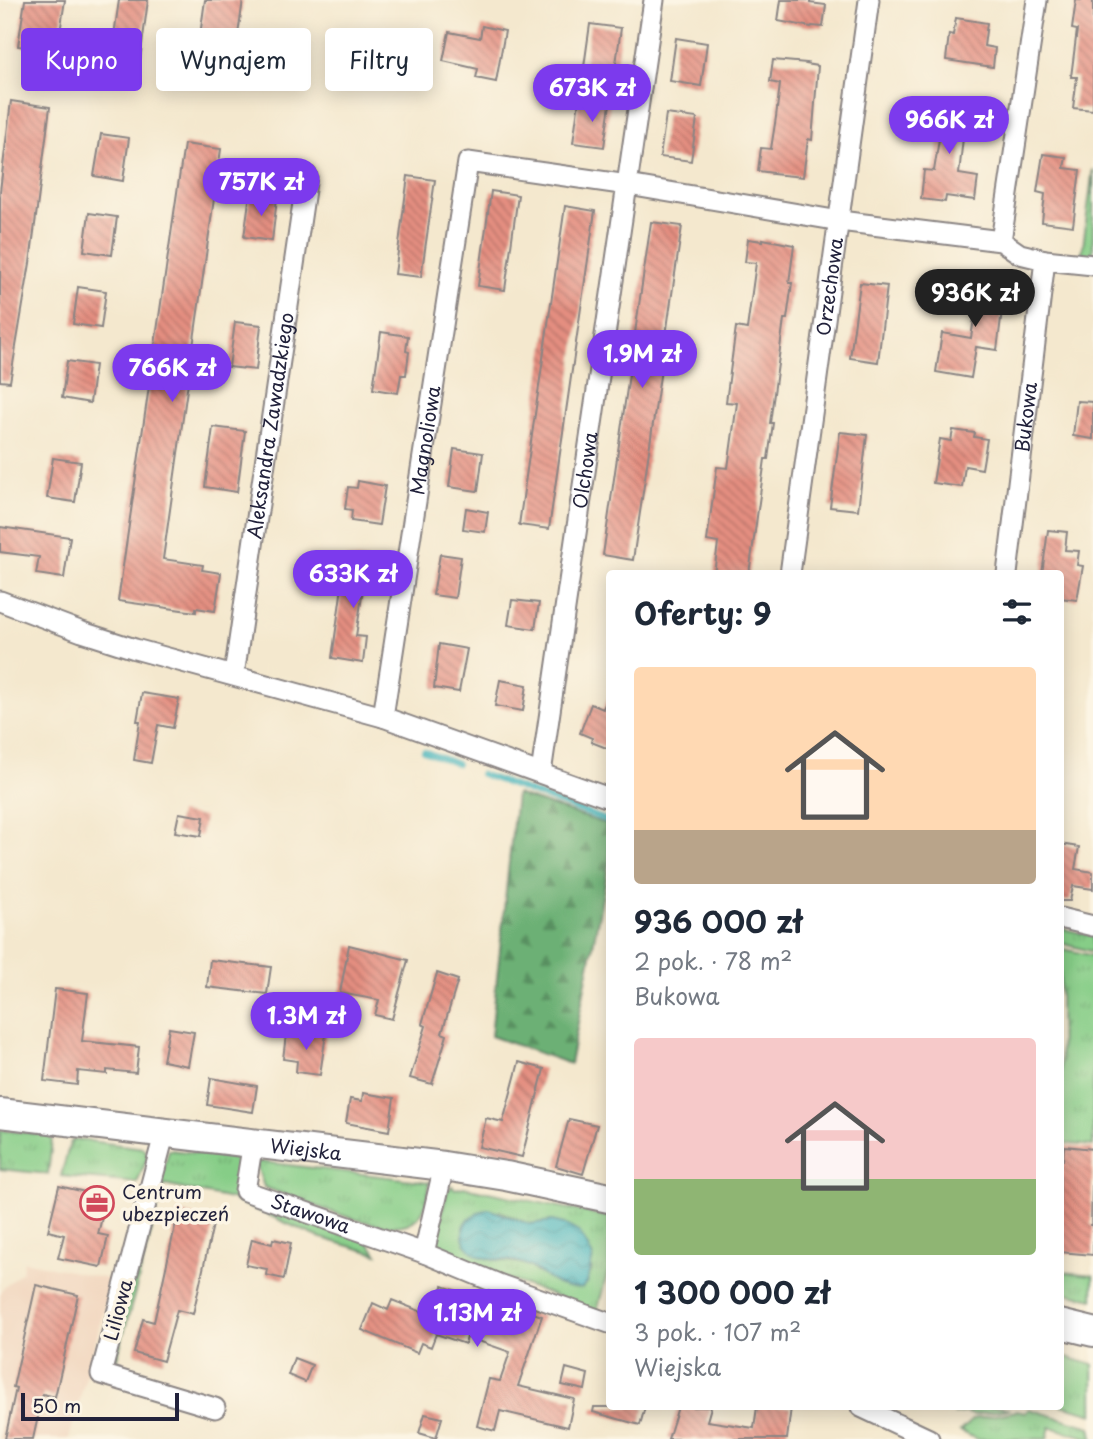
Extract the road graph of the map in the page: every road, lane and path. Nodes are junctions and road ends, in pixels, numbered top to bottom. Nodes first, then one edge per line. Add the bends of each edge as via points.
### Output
1 (654, 0) edge
2 (869, 0) edge
3 (1037, 0) edge
4 (307, 176) dead end
5 (628, 185) junction
6 (840, 221) junction
7 (1001, 241) junction
8 (1045, 260) junction
9 (1093, 265) edge
10 (791, 570) edge
11 (1007, 570) edge
12 (0, 601) edge
13 (234, 675) junction
14 (383, 718) junction
15 (541, 773) junction
16 (606, 797) edge
17 (1064, 919) edge
18 (1093, 926) edge
19 (0, 1114) edge
20 (165, 1131) junction
21 (253, 1142) junction
22 (444, 1166) junction
23 (606, 1197) edge
24 (424, 1252) junction
25 (606, 1322) edge
26 (1064, 1325) edge
27 (1093, 1332) edge
28 (215, 1408) dead end
29 (868, 1410) edge
30 (929, 1439) edge

1 - 5 street, Olchowa
2 - 6 street, Orzechowa
3 - 7 street
4 - 13 street, Aleksandra Zawadzkiego
5 - 6 street
5 - 14 street, Magnoliowa via 468,162
5 - 15 street, Olchowa
6 - 7 street
6 - 10 street, Orzechowa
7 - 8 street via 1020,254
8 - 9 street
8 - 11 street, Bukowa
12 - 13 street via 135,649
13 - 14 street
14 - 15 street
15 - 16 street
17 - 18 street
19 - 20 street, Wiejska
20 - 21 street, Wiejska
20 - 28 street, Liliowa via 101,1374
21 - 22 street, Wiejska
21 - 24 street, Stawowa via 246,1191
22 - 23 street, Wiejska
22 - 24 street
24 - 25 street, Stawowa
26 - 27 street
29 - 30 street

